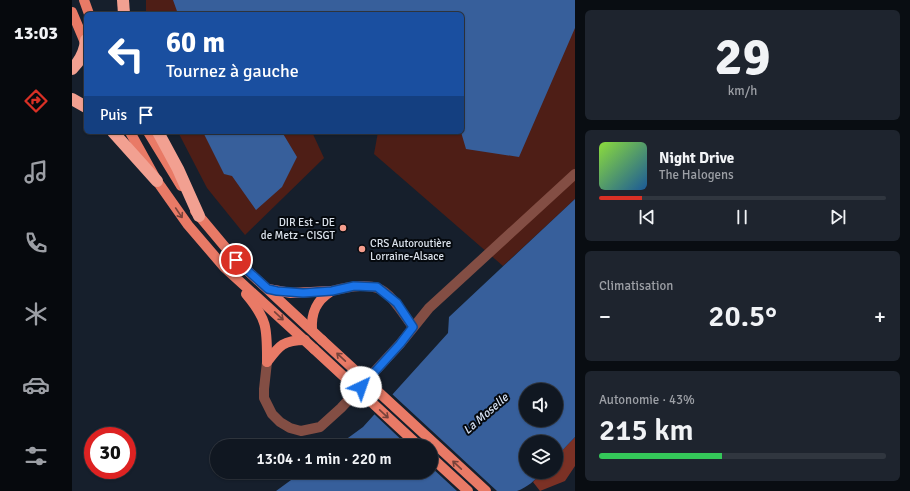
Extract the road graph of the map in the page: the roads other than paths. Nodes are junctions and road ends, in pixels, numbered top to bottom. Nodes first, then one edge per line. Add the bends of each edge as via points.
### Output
1 (84, 0) edge
2 (123, 0) edge
3 (72, 12) edge
4 (87, 12) edge
5 (124, 12) edge
6 (84, 40) edge
7 (84, 49) edge
8 (72, 69) edge
9 (72, 99) edge
10 (84, 106) edge
11 (115, 134) edge
12 (131, 134) edge
13 (149, 134) edge
14 (159, 134) edge
15 (575, 174) edge
16 (157, 181) junction
17 (199, 216) junction
18 (224, 267) junction
19 (268, 289) junction
20 (332, 291) junction
21 (413, 327) junction
22 (312, 330) junction
23 (305, 340) junction
24 (267, 362) junction
25 (411, 439) edge
26 (438, 463) edge
27 (468, 491) edge
28 (486, 491) edge

1 - 4 main road
2 - 5 highway
3 - 6 main road
7 - 8 highway
9 - 10 highway
11 - 16 highway
12 - 16 main road
13 - 17 main road
14 - 17 highway
15 - 21 street via 429,308
16 -> 18 main road via 188,225
17 - 19 main road via 236,260
18 -> 23 main road
18 - 24 main road via 258,307 264,319 267,333
19 - 20 main road via 291,293
19 - 22 main road
20 - 21 street via 354,286 377,287 397,303
20 - 22 main road via 315,307
21 - 24 street via 341,408 320,427 312,429 302,431 290,428 272,414 264,398
28 -> 22 main road, bridge
23 - 24 main road via 282,344
23 -> 25 main road, bridge
26 - 27 main road

